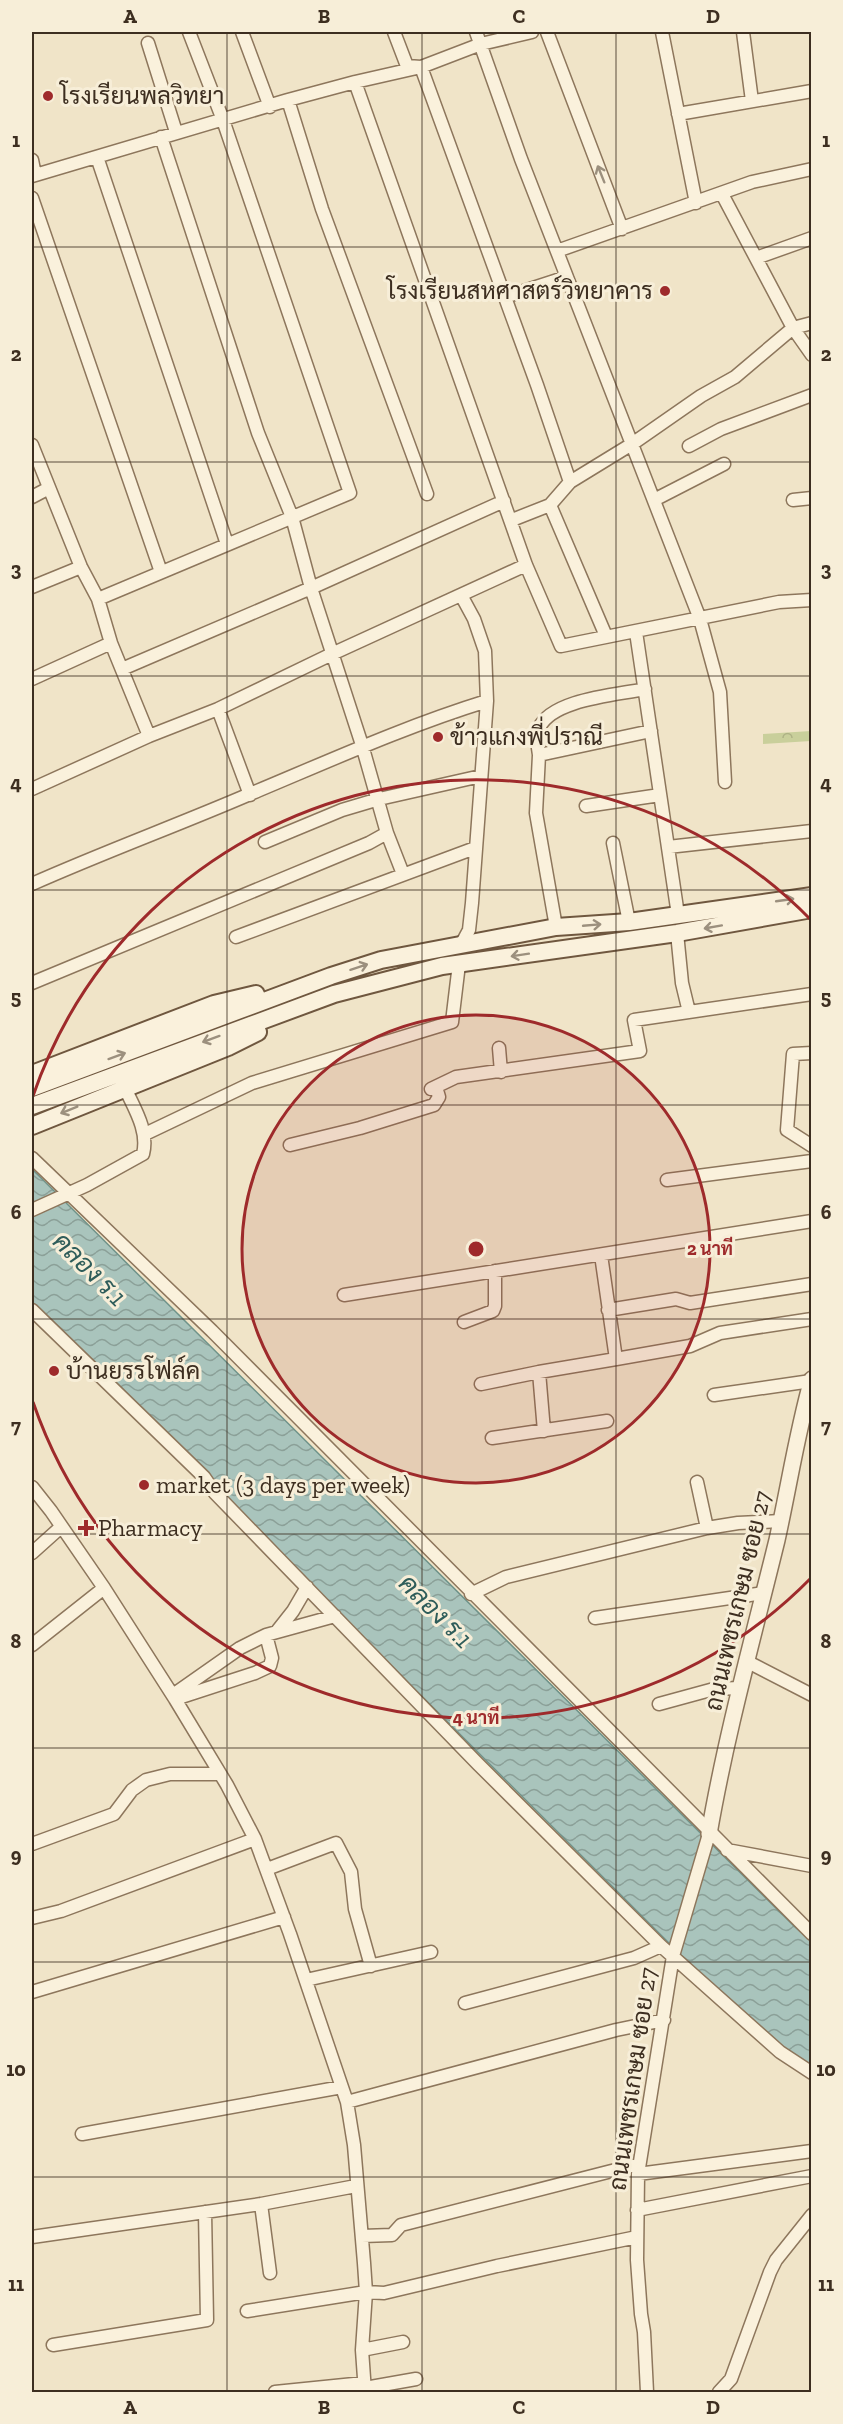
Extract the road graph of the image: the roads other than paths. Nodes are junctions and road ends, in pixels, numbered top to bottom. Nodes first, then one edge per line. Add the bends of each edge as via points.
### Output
1 (189, 32) edge
2 (242, 32) edge
3 (394, 32) edge
4 (476, 32) edge
5 (532, 32) edge
6 (547, 32) edge
7 (662, 32) edge
8 (746, 32) edge
9 (148, 43) dead end
10 (481, 44) junction
11 (421, 67) junction
12 (355, 82) junction
13 (812, 91) edge
14 (288, 100) junction
15 (752, 101) junction
16 (270, 107) junction
17 (678, 114) junction
18 (223, 120) junction
19 (176, 132) junction
20 (161, 137) junction
21 (97, 158) junction
22 (32, 160) edge
23 (812, 169) edge
24 (33, 176) edge
25 (722, 194) junction
26 (32, 198) edge
27 (696, 203) junction
28 (622, 229) junction
29 (812, 238) edge
30 (557, 251) junction
31 (756, 258) junction
32 (567, 277) junction
33 (505, 297) junction
34 (812, 322) edge
35 (793, 328) junction
36 (812, 355) edge
37 (812, 395) edge
38 (632, 444) junction
39 (32, 445) edge
40 (689, 446) dead end
41 (724, 464) dead end
42 (570, 482) junction
43 (49, 488) junction
44 (427, 494) dead end
45 (32, 497) edge
46 (812, 498) edge
47 (654, 500) junction
48 (793, 500) dead end
49 (504, 501) junction
50 (550, 505) junction
51 (292, 517) junction
52 (512, 520) junction
53 (227, 544) junction
54 (526, 565) junction
55 (81, 567) junction
56 (161, 572) junction
57 (32, 587) edge
58 (311, 588) junction
59 (461, 595) junction
60 (98, 598) junction
61 (812, 600) edge
62 (700, 619) junction
63 (636, 632) junction
64 (606, 636) junction
65 (111, 643) junction
66 (334, 653) junction
67 (122, 669) junction
68 (32, 679) edge
69 (645, 689) junction
70 (487, 700) junction
71 (218, 709) junction
72 (651, 731) junction
73 (149, 736) junction
74 (362, 745) junction
75 (539, 755) junction
76 (481, 776) junction
77 (725, 782) dead end
78 (32, 789) edge
79 (250, 795) junction
80 (660, 795) junction
81 (379, 799) junction
82 (586, 806) dead end
83 (812, 831) edge
84 (387, 833) junction
85 (266, 842) dead end
86 (613, 843) dead end
87 (668, 846) junction
88 (475, 848) junction
89 (403, 874) junction
90 (32, 884) edge
91 (812, 896) edge
92 (812, 909) edge
93 (678, 915) junction
94 (629, 922) junction
95 (556, 927) junction
96 (677, 933) junction
97 (236, 937) dead end
98 (460, 945) junction
99 (459, 964) junction
100 (331, 976) junction
101 (32, 983) edge
102 (334, 994) junction
103 (812, 994) edge
104 (689, 1012) junction
105 (499, 1048) dead end
106 (812, 1053) edge
107 (501, 1072) junction
108 (32, 1074) edge
109 (67, 1083) junction
110 (32, 1088) edge
111 (125, 1088) junction
112 (32, 1106) edge
113 (32, 1126) edge
114 (145, 1134) junction
115 (290, 1145) dead end
116 (812, 1146) edge
117 (32, 1158) edge
118 (812, 1161) edge
119 (667, 1180) dead end
120 (69, 1193) junction
121 (32, 1210) edge
122 (812, 1221) edge
123 (602, 1255) junction
124 (495, 1271) junction
125 (812, 1284) edge
126 (344, 1295) dead end
127 (32, 1310) edge
128 (608, 1310) junction
129 (812, 1319) edge
130 (464, 1322) dead end
131 (616, 1359) junction
132 (539, 1372) junction
133 (811, 1380) edge
134 (481, 1384) dead end
135 (714, 1395) dead end
136 (607, 1421) dead end
137 (544, 1431) junction
138 (492, 1438) dead end
139 (697, 1482) dead end
140 (32, 1486) edge
141 (781, 1521) junction
142 (61, 1527) junction
143 (707, 1528) junction
144 (32, 1553) edge
145 (307, 1587) junction
146 (104, 1588) junction
147 (764, 1593) junction
148 (471, 1594) junction
149 (335, 1616) junction
150 (595, 1618) dead end
151 (272, 1633) junction
152 (32, 1645) edge
153 (746, 1661) junction
154 (740, 1688) junction
155 (812, 1695) edge
156 (174, 1697) junction
157 (659, 1704) dead end
158 (219, 1773) junction
159 (709, 1833) junction
160 (255, 1839) junction
161 (32, 1844) edge
162 (727, 1850) junction
163 (812, 1866) edge
164 (267, 1869) junction
165 (284, 1917) junction
166 (32, 1918) edge
167 (812, 1934) edge
168 (661, 1946) junction
169 (431, 1952) dead end
170 (674, 1954) junction
171 (371, 1966) junction
172 (306, 1980) junction
173 (32, 1992) edge
174 (465, 2003) dead end
175 (664, 2020) junction
176 (812, 2073) edge
177 (342, 2087) junction
178 (346, 2102) junction
179 (82, 2134) dead end
180 (812, 2151) edge
181 (638, 2169) junction
182 (812, 2176) edge
183 (356, 2186) junction
184 (261, 2204) junction
185 (637, 2210) junction
186 (205, 2212) junction
187 (812, 2215) edge
188 (362, 2236) junction
189 (32, 2237) edge
190 (637, 2237) junction
191 (270, 2273) dead end
192 (366, 2292) junction
193 (247, 2311) dead end
194 (403, 2342) dead end
195 (52, 2345) dead end
196 (362, 2349) junction
197 (416, 2379) dead end
198 (364, 2388) edge
199 (275, 2392) edge
200 (647, 2392) edge
201 (719, 2392) edge

1 - 18 street
2 - 16 street
3 - 11 street via 407,66
4 - 10 street
5 - 10 street
28 -> 6 street
7 - 17 street
8 - 15 street
9 - 19 street
10 - 11 street
10 - 30 street
11 - 12 street
11 - 33 street
12 - 14 street
12 - 49 street
13 - 15 street
14 - 16 street
14 - 44 street via 322,209
15 - 17 street
16 - 18 street
17 - 27 street
18 - 19 street
18 - 51 street via 350,493
19 - 20 street
20 - 21 street
20 - 51 street via 258,433
21 - 24 street
21 - 53 street
22 - 24 street
23 - 25 street via 752,182
25 - 27 street
25 - 31 street
26 - 56 street
27 - 28 street
28 - 30 street
29 - 31 street
30 - 32 street
31 - 35 street
32 - 33 street
32 - 38 street
33 - 42 street
34 - 35 street
35 - 36 street
35 - 38 street via 735,377
37 - 40 street via 721,429
38 - 42 street
38 - 47 street
39 - 43 street
41 - 47 street
42 - 50 street
43 - 45 street
43 - 55 street
46 - 48 street
47 - 62 street
49 - 52 street
49 - 58 street
50 - 52 street
50 - 64 street
51 - 53 street
51 - 58 street
52 - 54 street
53 - 56 street
54 - 59 street
54 - 64 street via 561,646
55 - 57 street
55 - 60 street
56 - 60 street
58 - 66 street
58 - 67 street
59 - 66 street
59 - 70 street via 485,651
60 - 65 street
61 - 62 street via 780,602
62 - 63 street
62 - 77 street via 720,692
63 - 64 street
63 - 69 street
65 - 67 street
65 - 68 street
66 - 71 street
66 - 74 street
67 - 73 street
69 - 72 street
69 - 75 street via 563,706 540,726
70 - 74 street
70 - 76 street
71 - 73 street
71 - 79 street
72 - 75 street
72 - 80 street
73 - 78 street
74 - 79 street
74 - 81 street
75 - 95 street via 536,813
76 - 81 street
76 - 88 street
79 - 90 street
80 - 82 street
80 - 87 street
81 - 84 street
81 - 85 street
83 - 87 street
84 - 89 street
84 - 101 street
86 - 94 street
87 - 93 street
88 - 89 street
88 - 98 street via 469,930
89 - 97 street
93 -> 91 main road
92 -> 96 main road
93 - 94 main road
95 -> 94 main road
95 - 98 main road
96 -> 99 main road
96 - 104 street
100 -> 98 main road via 381,960
99 - 102 main road
99 - 114 street via 452,1022 252,1083
100 - 108 main road via 214,1004
109 -> 100 main road
102 -> 109 main road
102 - 111 main road via 228,1047
103 - 104 street
104 - 107 street via 634,1020 640,1051
105 - 107 street
106 - 116 street via 793,1054 787,1130
107 - 115 street via 456,1077 433,1088 439,1097 434,1105
109 - 110 main road
109 - 112 main road
111 -> 113 main road
111 - 114 street
114 - 120 street via 143,1154
117 - 120 street
118 - 119 street
120 - 121 street
120 - 148 street
122 - 123 street
123 - 124 street
123 - 128 street
124 - 126 street
124 - 130 street via 493,1311
125 - 128 street via 690,1303 676,1299
127 - 145 street via 204,1477
128 - 131 street
129 - 131 street via 720,1333 690,1346
131 - 132 street
132 - 134 street
132 - 137 street
133 - 135 street
133 - 141 street, ถนนเพชรเกษม ซอย 27
136 - 137 street
137 - 138 street
139 - 143 street
140 - 142 street
141 - 143 street
141 - 147 street, ถนนเพชรเกษม ซอย 27
142 - 144 street
142 - 146 street
143 - 148 street via 506,1577
145 - 149 street
145 - 151 street via 293,1611
146 - 152 street
146 - 156 street
147 - 150 street
147 - 153 street, ถนนเพชรเกษม ซอย 27
148 - 159 street
149 - 151 street
149 - 168 street
151 - 156 street via 240,1648
151 - 156 street via 270,1666
153 - 154 street, ถนนเพชรเกษม ซอย 27
153 - 155 street
154 - 157 street via 714,1689
154 - 159 street, ถนนเพชรเกษม ซอย 27
156 - 158 street
158 - 160 street
158 - 161 street via 171,1774 146,1780 132,1790 114,1814
159 - 162 street
159 - 170 street, ถนนเพชรเกษม ซอย 27
160 - 164 street
160 - 166 street via 61,1911
162 - 163 street
162 - 167 street
164 - 165 street
164 - 171 street via 336,1844 351,1872 355,1909
165 - 172 street
165 - 173 street
168 - 170 street
168 - 174 street via 634,1958
169 - 171 street
170 - 175 street, ถนนเพชรเกษม ซอย 27
170 - 176 street via 780,2052
171 - 172 street
172 - 177 street
175 - 178 street
175 - 181 street, ถนนเพชรเกษม ซอย 27
177 - 178 street
177 - 179 street
178 - 183 street
180 - 181 street
181 - 185 street, ถนนเพชรเกษม ซอย 27
181 - 188 street via 401,2225 392,2235
182 - 185 street
183 - 184 street
183 - 188 street
184 - 186 street
184 - 191 street
185 - 190 street, ถนนเพชรเกษม ซอย 27
186 - 189 street
186 - 195 street via 207,2320
187 - 201 street via 776,2260 731,2379
188 - 192 street
190 - 192 street via 384,2294
190 - 200 street, ถนนเพชรเกษม ซอย 27
192 - 193 street
192 - 196 street
194 - 196 street
196 - 198 street
197 - 198 street
198 - 199 street

